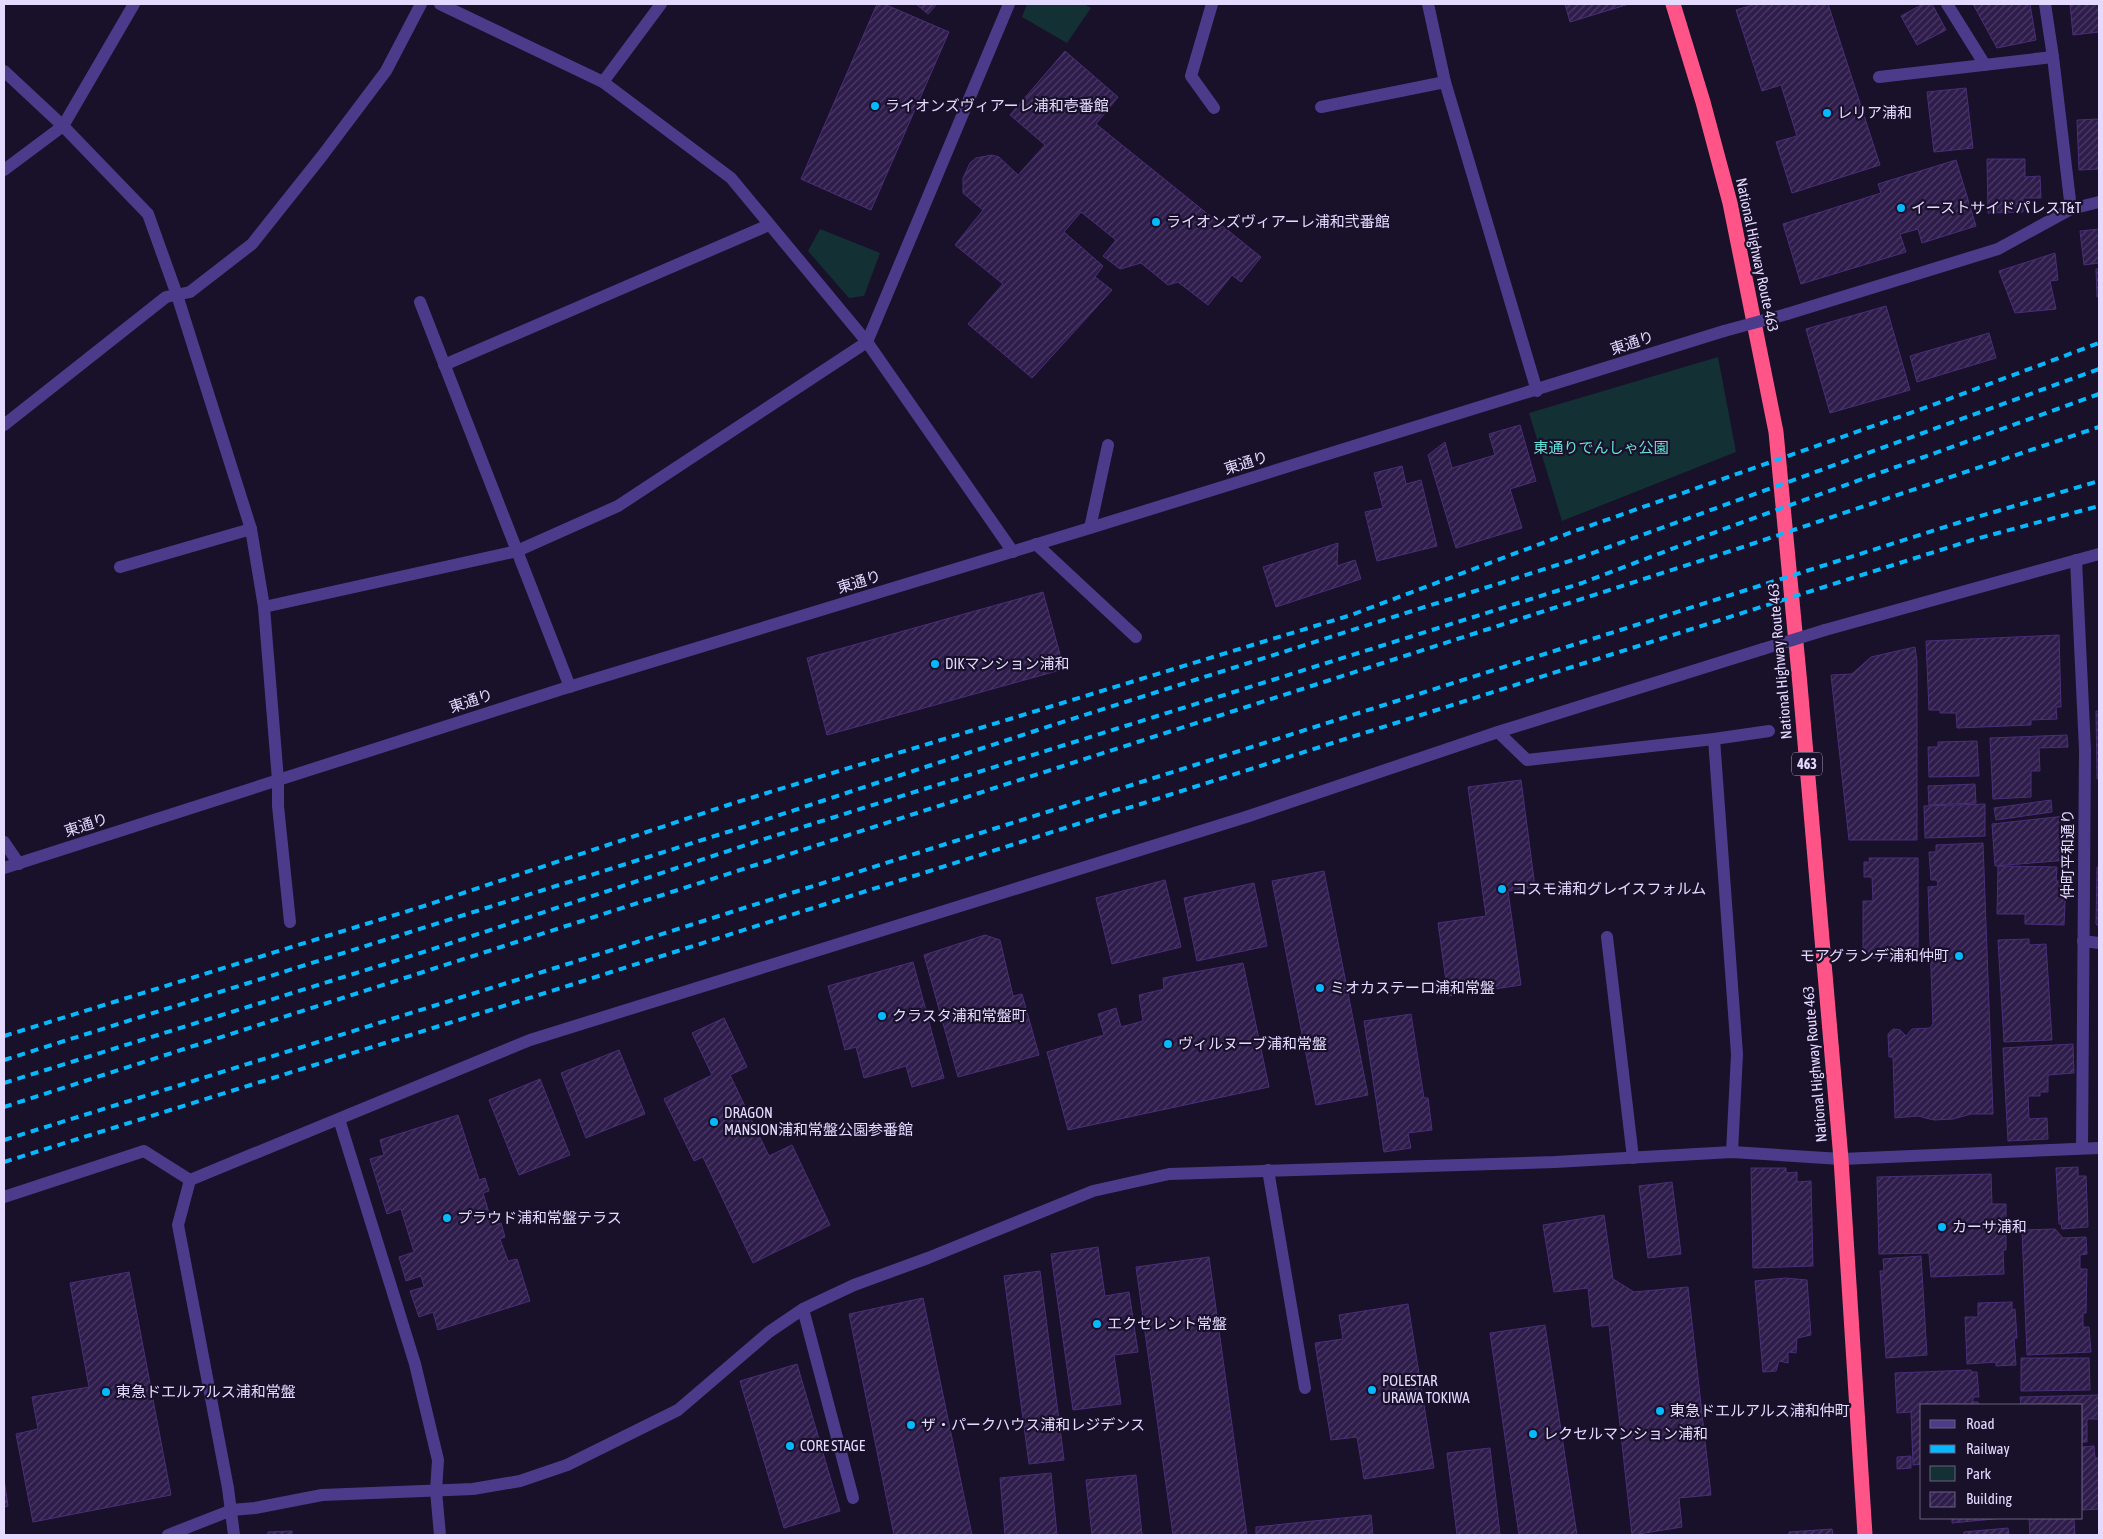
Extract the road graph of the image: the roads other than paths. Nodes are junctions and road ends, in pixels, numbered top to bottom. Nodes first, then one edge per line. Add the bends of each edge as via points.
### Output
1 (134, 4) edge
2 (421, 4) edge
3 (440, 4) edge
4 (661, 4) edge
5 (1009, 4) edge
6 (1212, 4) edge
7 (1428, 4) edge
8 (1673, 4) edge
9 (1947, 4) edge
10 (2045, 4) edge
11 (2053, 57) junction
12 (1985, 65) junction
13 (4, 71) edge
14 (1879, 77) dead end
15 (603, 82) junction
16 (1444, 82) junction
17 (1321, 107) dead end
18 (1214, 108) dead end
19 (62, 126) junction
20 (4, 170) edge
21 (2099, 202) edge
22 (2071, 209) junction
23 (769, 225) junction
24 (177, 295) junction
25 (420, 302) dead end
26 (867, 342) junction
27 (444, 366) junction
28 (1537, 391) junction
29 (4, 425) edge
30 (1108, 446) dead end
31 (1090, 528) junction
32 (251, 529) junction
33 (1036, 544) junction
34 (517, 551) junction
35 (1013, 552) junction
36 (2099, 554) edge
37 (2076, 560) junction
38 (120, 567) dead end
39 (264, 607) junction
40 (1136, 637) dead end
41 (570, 687) junction
42 (1769, 731) dead end
43 (1498, 732) junction
44 (1714, 739) junction
45 (278, 780) junction
46 (4, 842) edge
47 (19, 864) junction
48 (4, 868) edge
49 (290, 922) dead end
50 (1607, 937) dead end
51 (2083, 941) junction
52 (2099, 943) edge
53 (339, 1119) junction
54 (2082, 1148) junction
55 (2099, 1148) edge
56 (1732, 1152) junction
57 (1633, 1158) junction
58 (1841, 1159) junction
59 (1268, 1170) junction
60 (190, 1180) junction
61 (4, 1197) edge
62 (803, 1309) junction
63 (1305, 1388) dead end
64 (436, 1491) junction
65 (853, 1498) dead end
66 (232, 1510) junction
67 (168, 1535) edge
68 (234, 1535) edge
69 (440, 1535) edge
70 (1865, 1535) edge

1 - 19 street
2 - 24 street via 386,71 252,244 190,292
3 - 15 street
4 - 15 street
5 - 26 street
6 - 18 street via 1191,76
7 - 16 street
8 - 58 highway, National Highway Route 463 / 463 via 1730,203 1776,432
9 - 12 street
10 - 11 street
11 - 12 street
11 - 22 street
12 - 14 street
13 - 19 street
15 - 23 street via 731,178
16 - 17 street
16 - 28 street
19 - 20 street
19 - 24 street via 148,214
21 - 22 street, 東通り
22 - 28 street, 東通り, bridge via 1998,249
23 - 26 street
23 - 27 street
24 - 29 street via 166,297
24 - 32 street
25 - 27 street
26 - 34 street via 618,506
26 - 35 street
27 - 34 street
28 - 31 street, 東通り
30 - 31 street
31 - 33 street, 東通り
32 - 38 street
32 - 39 street
33 - 35 street, 東通り
33 - 40 street
34 - 39 street
34 - 41 street
35 - 41 street, 東通り
36 - 37 street
37 - 43 street, bridge via 1825,630
37 - 51 street, 仲町平和通り via 2085,750
39 - 45 street
41 - 45 street, 東通り
42 - 44 street
43 - 44 street via 1528,760
43 - 53 street via 1246,817 530,1040
44 - 56 street via 1737,1054
45 - 47 street, 東通り
45 - 49 street
46 - 47 street
47 - 48 street, 東通り
50 - 57 street
51 - 52 street
51 - 54 street, 仲町平和通り
53 - 60 street
53 - 64 street via 415,1364 438,1460
54 - 55 street
54 - 58 street
56 - 57 street
56 - 58 street
57 - 59 street
58 - 70 highway, National Highway Route 463 / 463
59 - 62 street via 1169,1174 1093,1191 854,1285
59 - 63 street
60 - 61 street via 144,1151
60 - 66 street via 178,1225
62 - 64 street via 769,1332 678,1410 567,1465 520,1481
62 - 65 street
64 - 66 street via 322,1495
64 - 69 street
66 - 67 street
66 - 68 street

